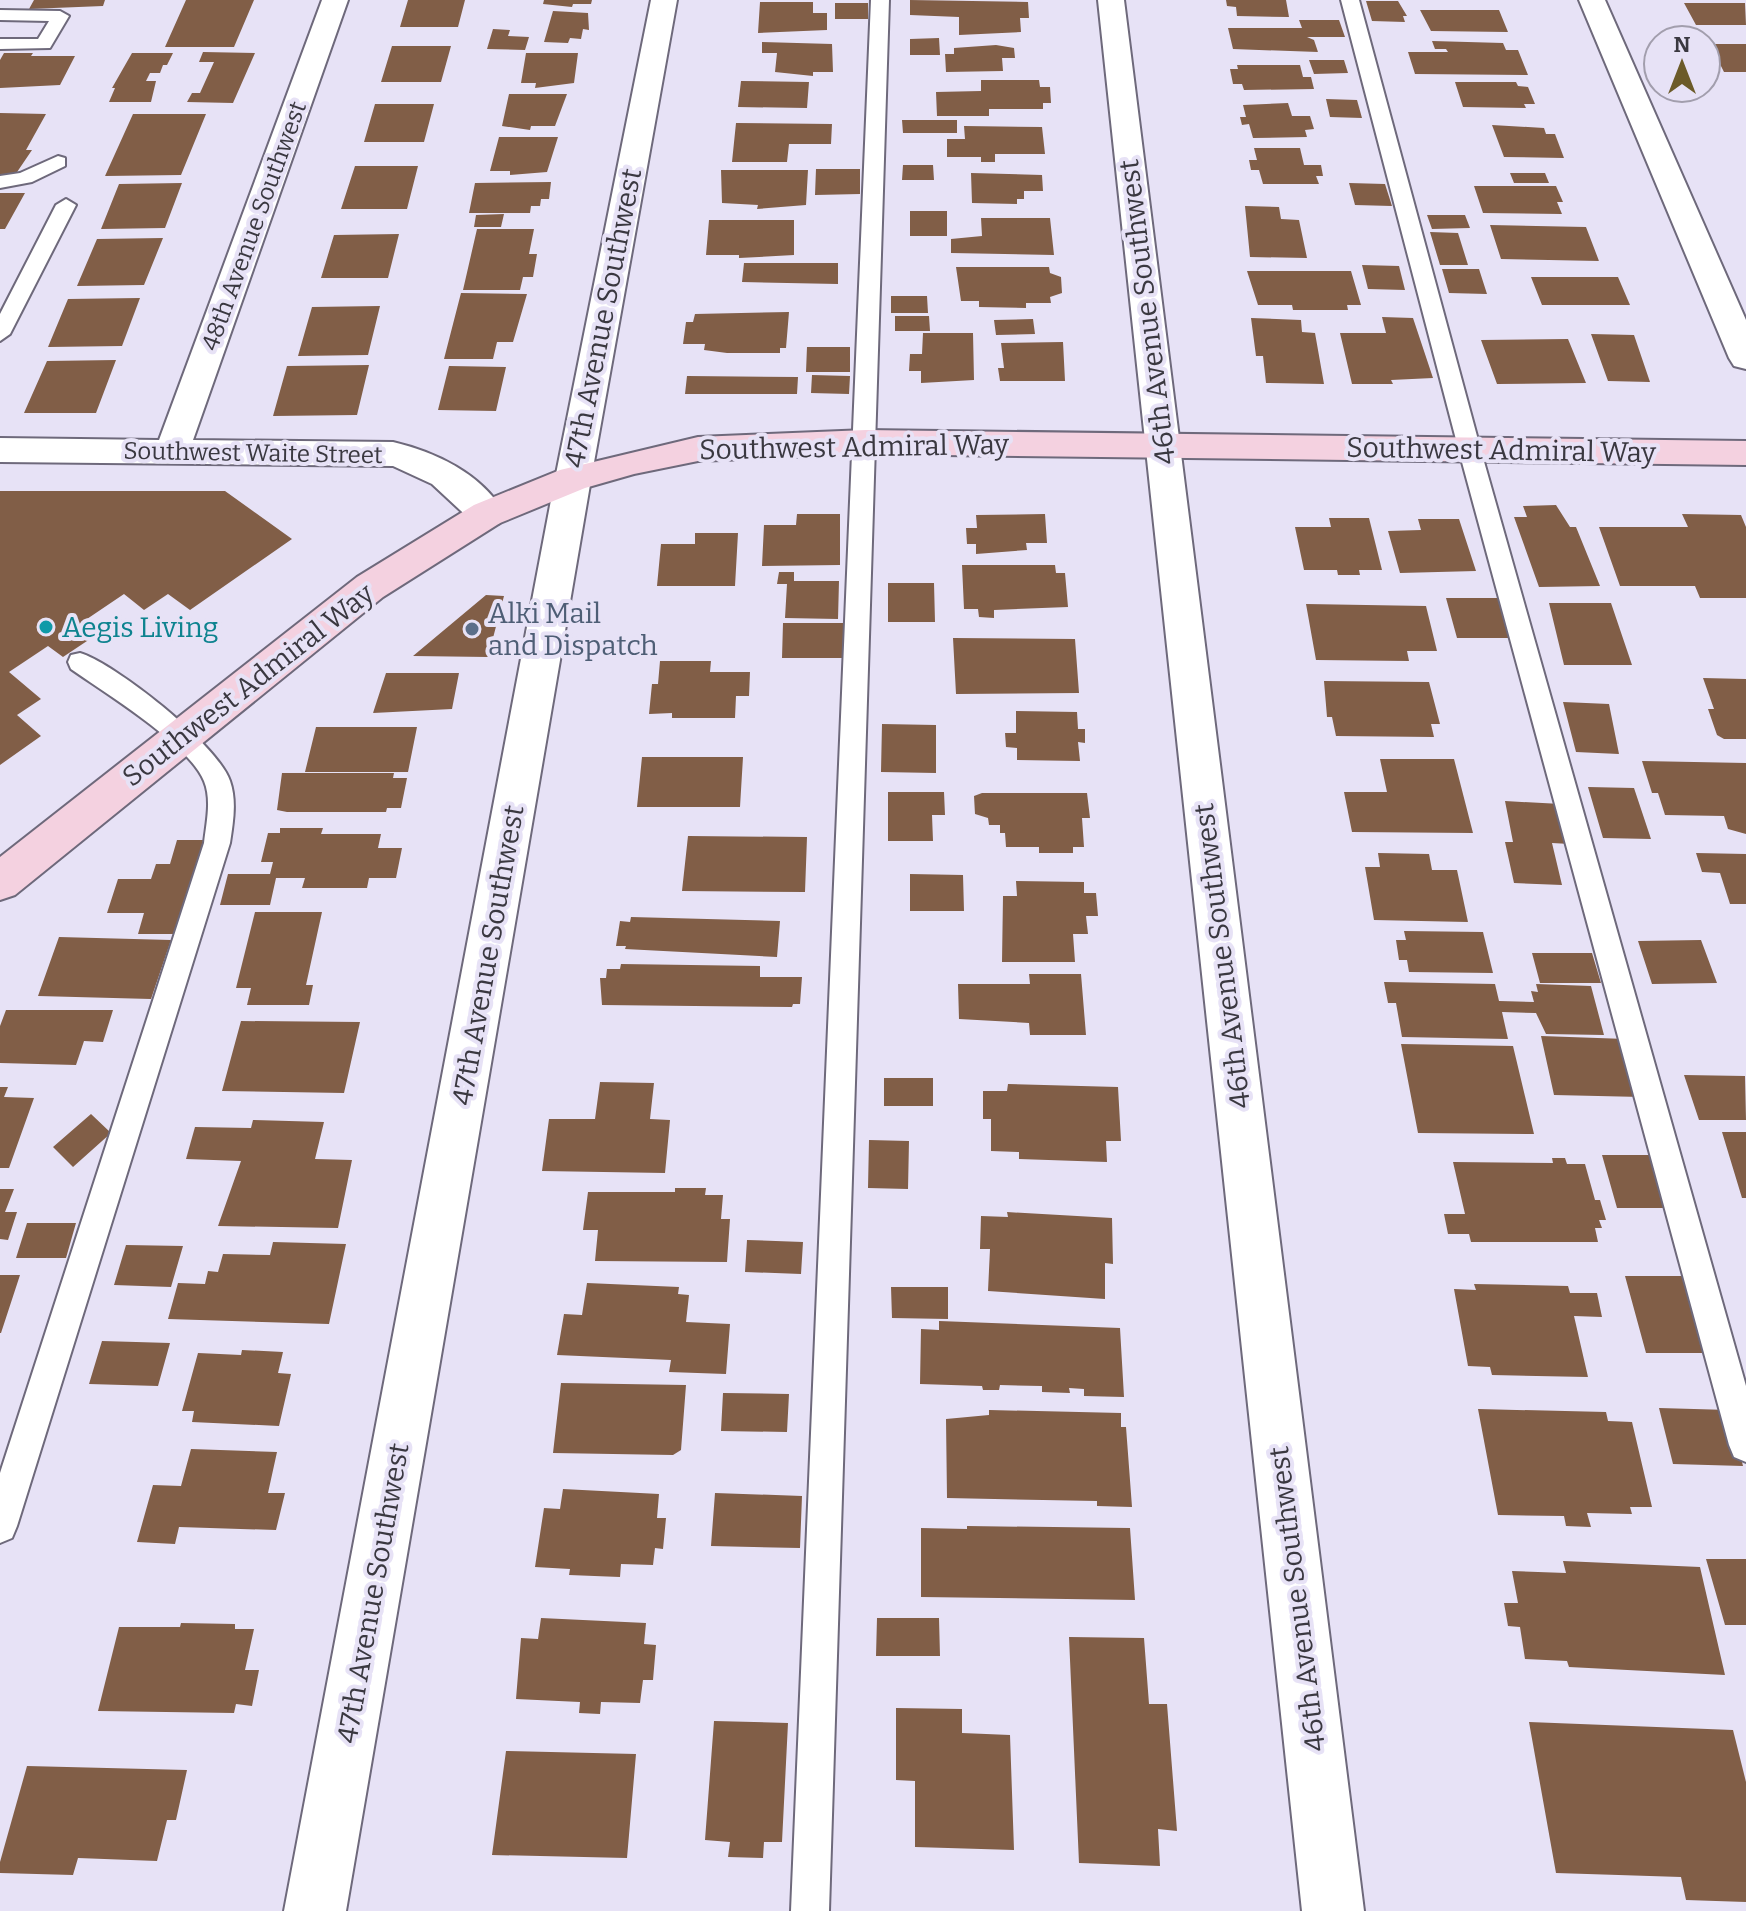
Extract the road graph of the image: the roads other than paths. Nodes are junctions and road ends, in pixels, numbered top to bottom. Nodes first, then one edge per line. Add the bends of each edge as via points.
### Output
1 (335, 0) edge
2 (664, 0) edge
3 (880, 0) edge
4 (1111, 0) edge
5 (1350, 0) edge
6 (1592, 0) edge
7 (0, 15) edge
8 (0, 44) edge
9 (58, 162) dead end
10 (0, 182) edge
11 (66, 205) dead end
12 (0, 334) edge
13 (1746, 358) edge
14 (866, 442) junction
15 (1161, 444) junction
16 (0, 450) edge
17 (172, 451) junction
18 (1470, 451) junction
19 (1746, 453) edge
20 (573, 479) junction
21 (487, 514) junction
22 (80, 662) dead end
23 (180, 737) junction
24 (0, 882) edge
25 (1746, 1445) edge
26 (0, 1526) edge
27 (315, 1911) edge
28 (810, 1911) edge
29 (1333, 1911) edge

1 - 17 street, 48th Avenue Southwest
2 - 20 street, 47th Avenue Southwest
3 - 14 lane
4 - 15 street, 46th Avenue Southwest
5 - 18 lane
6 - 13 street
7 - 8 lane via 60,16 44,44
9 - 10 lane via 25,178
11 - 12 lane
14 - 15 main road, Southwest Admiral Way
14 - 20 main road, Southwest Admiral Way via 698,449
14 - 28 lane
15 - 18 main road, Southwest Admiral Way
15 - 29 street, 46th Avenue Southwest
16 - 17 street, Southwest Waite Street
17 - 21 street, Southwest Waite Street via 393,454 423,460
18 - 19 main road, Southwest Admiral Way
18 - 25 lane
20 - 21 main road, Southwest Admiral Way
20 - 27 street, 47th Avenue Southwest
21 - 23 main road, Southwest Admiral Way via 352,599
22 - 23 lane
23 - 24 main road, Southwest Admiral Way
23 - 26 lane via 214,773 222,799 217,843

